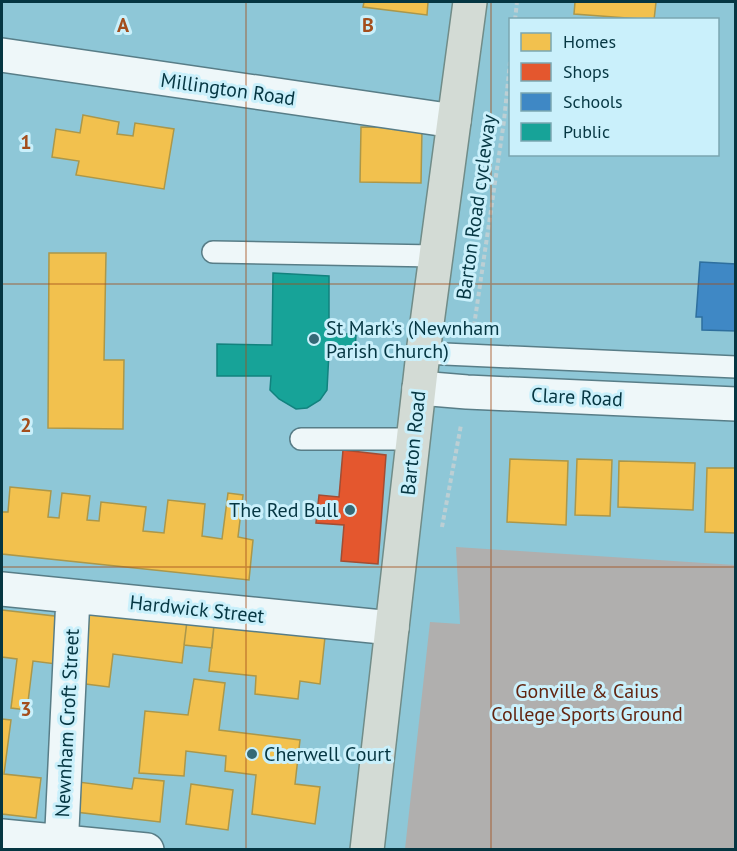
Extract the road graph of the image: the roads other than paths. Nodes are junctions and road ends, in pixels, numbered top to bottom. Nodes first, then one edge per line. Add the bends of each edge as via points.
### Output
1 (470, 2) edge
2 (2, 55) edge
3 (454, 121) junction
4 (213, 252) dead end
5 (435, 256) junction
6 (423, 352) junction
7 (735, 367) edge
8 (419, 388) junction
9 (735, 404) edge
10 (301, 439) dead end
11 (413, 439) junction
12 (2, 589) edge
13 (73, 597) junction
14 (392, 628) junction
15 (2, 836) edge
16 (61, 845) edge
17 (147, 849) edge
18 (367, 849) edge

1 - 3 main road, Barton Road
2 - 3 street, Millington Road
3 - 5 main road, Barton Road
4 - 5 lane
5 - 6 main road, Barton Road
6 - 7 lane
6 - 8 main road, Barton Road
8 - 9 street, Clare Road
8 - 11 main road, Barton Road
10 - 11 lane
11 - 14 main road, Barton Road
12 - 13 street, Hardwick Street
13 - 14 street, Hardwick Street
13 - 16 street, Newnham Croft Street
14 - 18 main road, Barton Road
15 - 16 street
16 - 17 street

